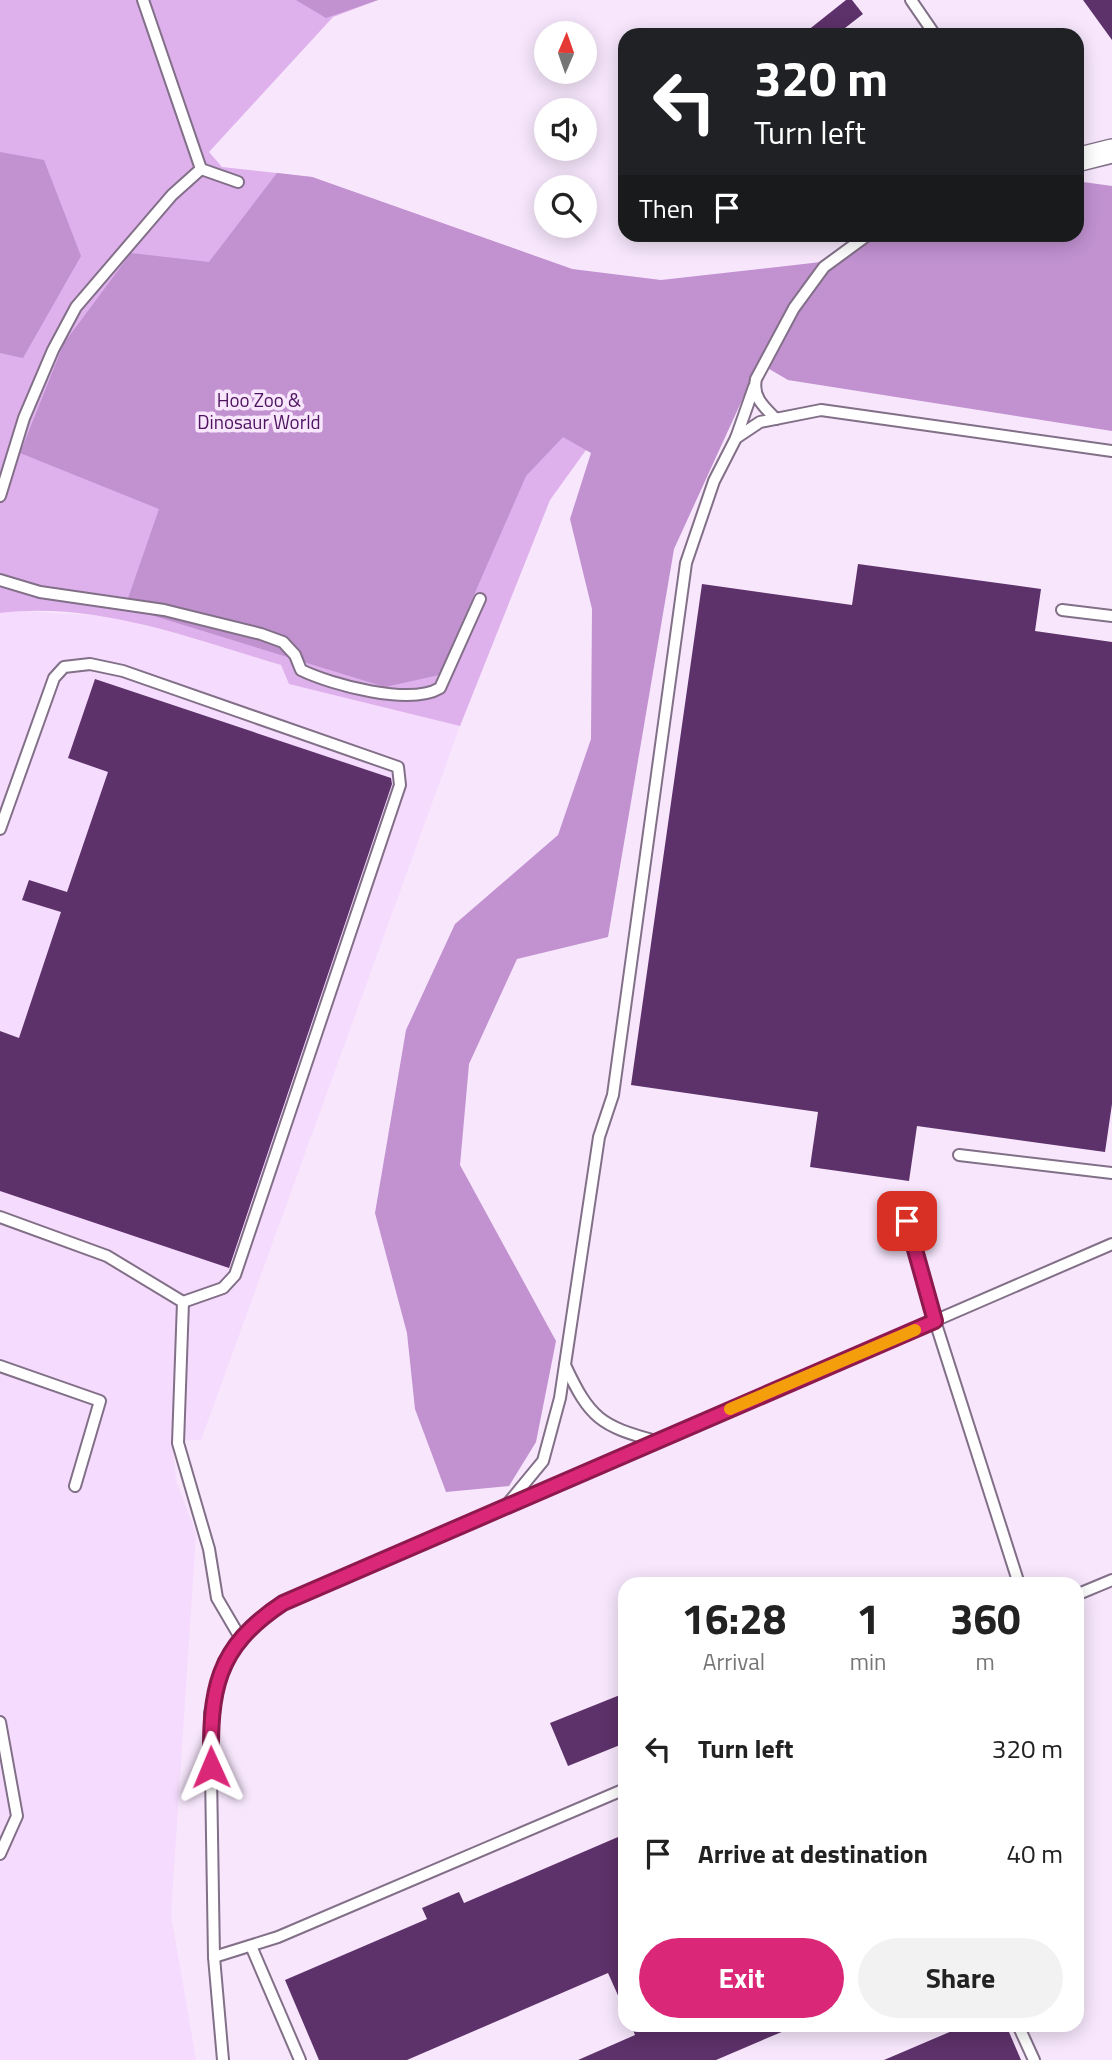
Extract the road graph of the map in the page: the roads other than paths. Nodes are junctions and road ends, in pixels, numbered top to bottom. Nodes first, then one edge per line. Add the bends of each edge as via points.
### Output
1 (143, 0) edge
2 (911, 0) edge
3 (930, 28) edge
4 (1112, 151) edge
5 (1084, 158) edge
6 (201, 169) junction
7 (237, 182) dead end
8 (858, 242) edge
9 (754, 387) junction
10 (776, 419) junction
11 (736, 438) junction
12 (1112, 451) edge
13 (0, 496) edge
14 (0, 580) edge
15 (480, 599) dead end
16 (1062, 610) dead end
17 (1112, 616) edge
18 (0, 829) edge
19 (959, 1155) dead end
20 (1112, 1173) edge
21 (0, 1217) edge
22 (907, 1221) dead end
23 (1112, 1244) edge
24 (183, 1302) junction
25 (935, 1321) junction
26 (565, 1365) junction
27 (0, 1366) edge
28 (656, 1441) junction
29 (75, 1486) dead end
30 (505, 1507) junction
31 (1016, 1577) edge
32 (1112, 1580) edge
33 (1084, 1592) edge
34 (241, 1639) junction
35 (0, 1723) edge
36 (3, 1749) edge
37 (618, 1792) edge
38 (0, 1854) edge
39 (251, 1946) junction
40 (214, 1958) junction
41 (1021, 2032) edge
42 (223, 2060) edge
43 (300, 2060) edge
44 (1034, 2060) edge

1 - 6 lane
2 - 3 lane
4 - 5 street
6 - 7 lane
6 - 13 lane via 172,195 76,307 24,418
8 - 9 lane via 824,267 794,308
9 - 10 lane via 758,401
9 - 11 lane
10 - 11 lane via 760,422
10 - 12 lane via 821,410
11 - 26 lane via 714,481 686,563 613,1095 599,1137
14 - 15 lane via 40,592 164,610 261,634 283,642 301,670 316,677 405,696 429,695 440,688
16 - 17 lane
18 - 24 lane via 54,678 64,667 90,664 123,671 398,767 400,785 235,1275 223,1288
19 - 20 lane
21 - 24 lane via 107,1256
22 - 25 lane
23 - 25 lane
24 - 34 lane via 178,1443 209,1549 217,1598
25 - 28 lane
25 - 31 lane
26 - 28 lane via 581,1399 612,1429
26 - 30 lane via 543,1461
27 - 29 lane via 100,1401
28 - 30 lane
30 - 34 lane via 283,1603 255,1622
32 - 33 lane
34 - 40 lane via 224,1661 210,1713
35 - 36 lane
36 - 38 lane via 17,1816
37 - 39 lane
39 - 40 lane
39 - 43 lane
40 - 42 lane
41 - 44 lane

